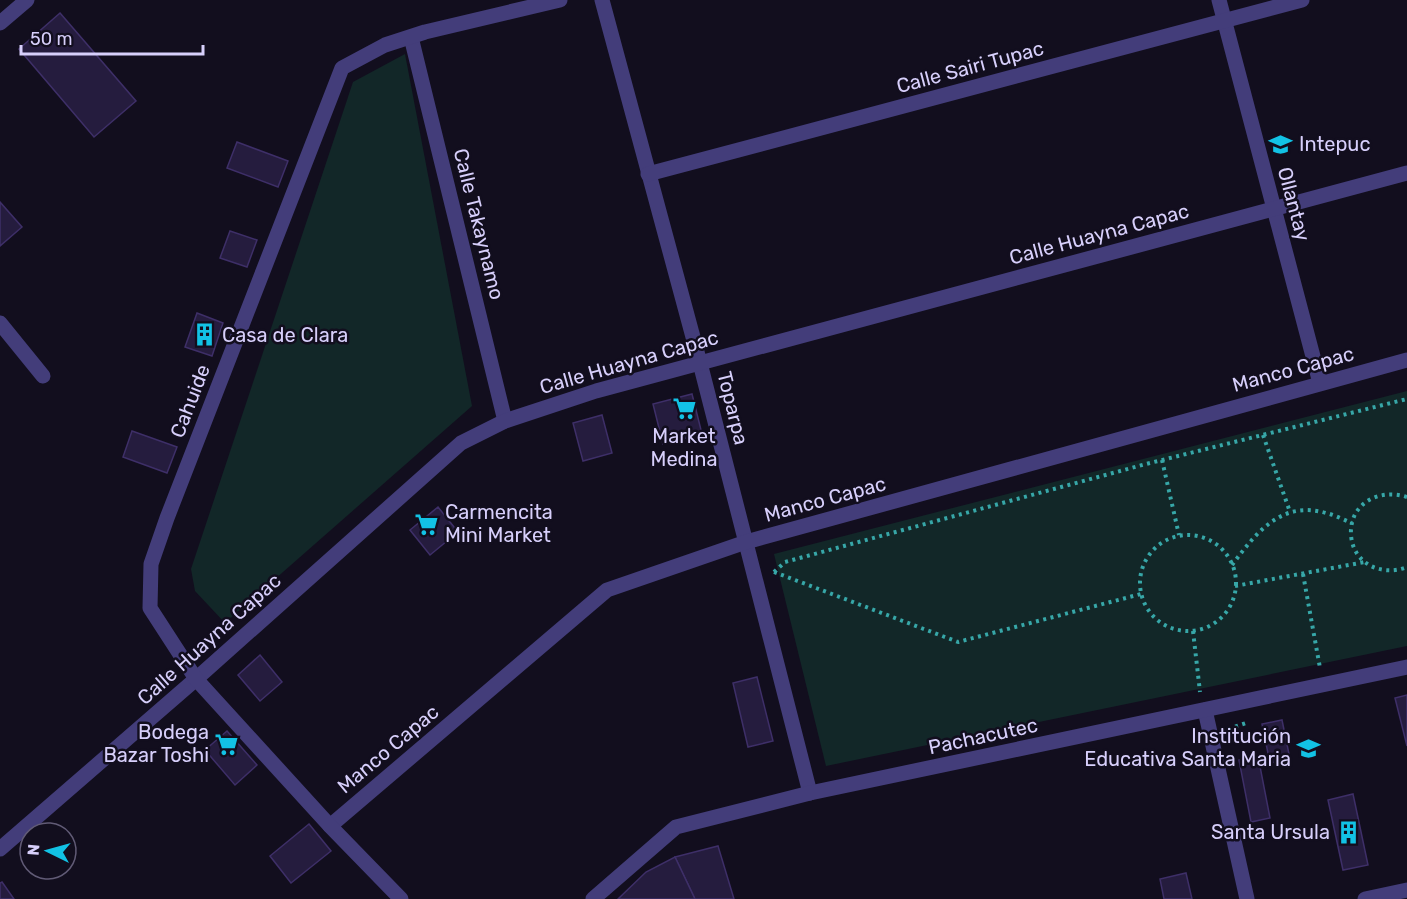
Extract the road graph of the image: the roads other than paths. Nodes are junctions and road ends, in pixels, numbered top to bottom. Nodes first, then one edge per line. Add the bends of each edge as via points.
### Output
1 (27, 0) edge
2 (560, 0) edge
3 (602, 0) edge
4 (1219, 0) edge
5 (1302, 0) edge
6 (1224, 21) junction
7 (0, 22) edge
8 (411, 37) junction
9 (1407, 173) edge
10 (648, 174) junction
11 (1274, 209) junction
12 (0, 322) edge
13 (1407, 360) edge
14 (700, 363) junction
15 (43, 376) dead end
16 (1320, 383) junction
17 (505, 421) junction
18 (746, 542) junction
19 (1407, 667) edge
20 (196, 679) junction
21 (1205, 710) junction
22 (810, 793) junction
23 (330, 826) junction
24 (0, 849) edge
25 (1407, 890) edge
26 (401, 899) edge
27 (593, 899) edge
28 (1247, 899) edge
29 (1365, 899) edge

1 - 7 street
2 - 8 street, Cahuide
3 - 10 street, Toparpa
4 - 6 street, Ollantay
5 - 6 street, Calle Sairi Tupac
6 - 10 street, Calle Sairi Tupac
6 - 11 street, Ollantay
8 - 17 street, Calle Takaynamo
8 - 20 street, Cahuide via 385,45 342,68 150,564 150,608
9 - 11 street, Calle Huayna Capac
10 - 14 street, Toparpa
11 - 14 street, Calle Huayna Capac
11 - 16 street, Ollantay
12 - 15 street
13 - 16 street, Manco Capac
14 - 17 street, Calle Huayna Capac
14 - 18 street, Toparpa
16 - 18 street, Manco Capac
17 - 20 street, Calle Huayna Capac via 461,443
18 - 22 street, Toparpa
18 - 23 street, Manco Capac via 607,590
19 - 21 street, Pachacutec
20 - 23 street, Cahuide
20 - 24 street, Calle Huayna Capac
21 - 22 street, Pachacutec
21 - 28 street
22 - 27 street, Pachacutec via 676,826
23 - 26 street, Cahuide
25 - 29 street

